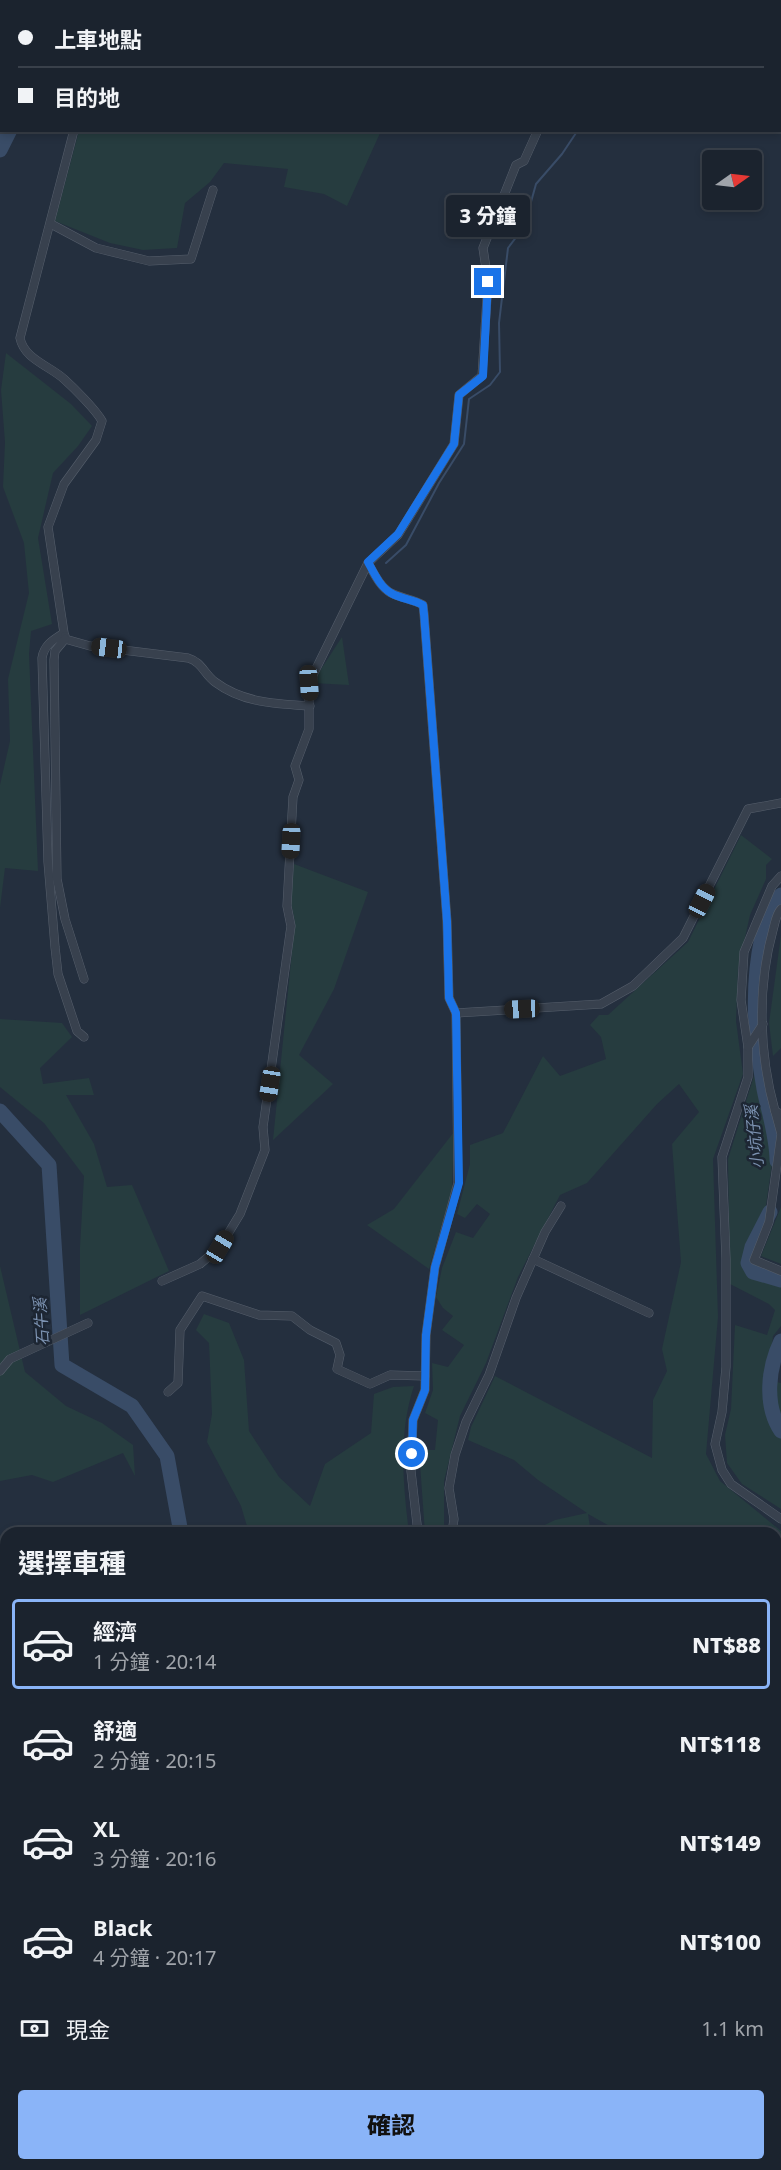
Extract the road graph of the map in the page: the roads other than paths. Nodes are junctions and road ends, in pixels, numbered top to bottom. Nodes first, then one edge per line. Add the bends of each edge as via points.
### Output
1 (74, 132) edge
2 (537, 132) edge
3 (213, 190) dead end
4 (51, 224) junction
5 (368, 562) junction
6 (65, 636) junction
7 (310, 705) junction
8 (781, 803) edge
9 (781, 876) edge
10 (781, 909) edge
11 (84, 980) dead end
12 (456, 1013) junction
13 (763, 1024) junction
14 (84, 1037) dead end
15 (748, 1047) junction
16 (778, 1112) edge
17 (781, 1134) edge
18 (561, 1206) dead end
19 (533, 1258) junction
20 (781, 1271) edge
21 (162, 1281) dead end
22 (649, 1313) dead end
23 (88, 1323) dead end
24 (0, 1371) edge
25 (425, 1376) junction
26 (168, 1392) dead end
27 (781, 1519) edge
28 (417, 1527) edge
29 (453, 1527) edge

1 - 4 street
2 - 5 street via 524,161 516,165 483,248 488,282 483,376 459,395 454,444 435,476 398,534
3 - 4 street via 191,259 148,261 96,248
4 - 6 street via 22,346 63,378 97,411 102,421 96,440 64,484 48,526
5 - 7 street via 309,683
5 - 12 street via 391,593 423,605 447,921 449,998
6 - 7 street via 90,646 188,658 198,661 211,680 231,695
6 - 11 street via 54,660 57,879
6 - 14 street via 43,650 42,658 48,862 58,974 77,1031
7 - 21 street via 309,729 295,766 299,780 293,797 287,906 291,927 263,1127 265,1149 240,1214 220,1247 200,1264
8 - 12 street via 748,809 683,938 633,986 601,1004
9 - 15 street via 772,886 744,952 741,1000
10 - 13 street via 767,951
12 - 25 street via 459,1183 435,1267
13 - 15 street
13 - 16 street via 768,1086
15 - 27 street via 748,1077 722,1157 726,1357 715,1444 722,1470 731,1484
16 - 17 street
17 - 20 street via 769,1222 754,1260
18 - 19 street
19 - 22 street
19 - 29 street via 455,1455 449,1488
23 - 24 street via 10,1359
25 - 26 street via 390,1375 370,1384 357,1380 337,1369 340,1355 336,1343 292,1316 259,1315 202,1296 180,1330 178,1383
25 - 28 street via 425,1390 413,1420 411,1471

